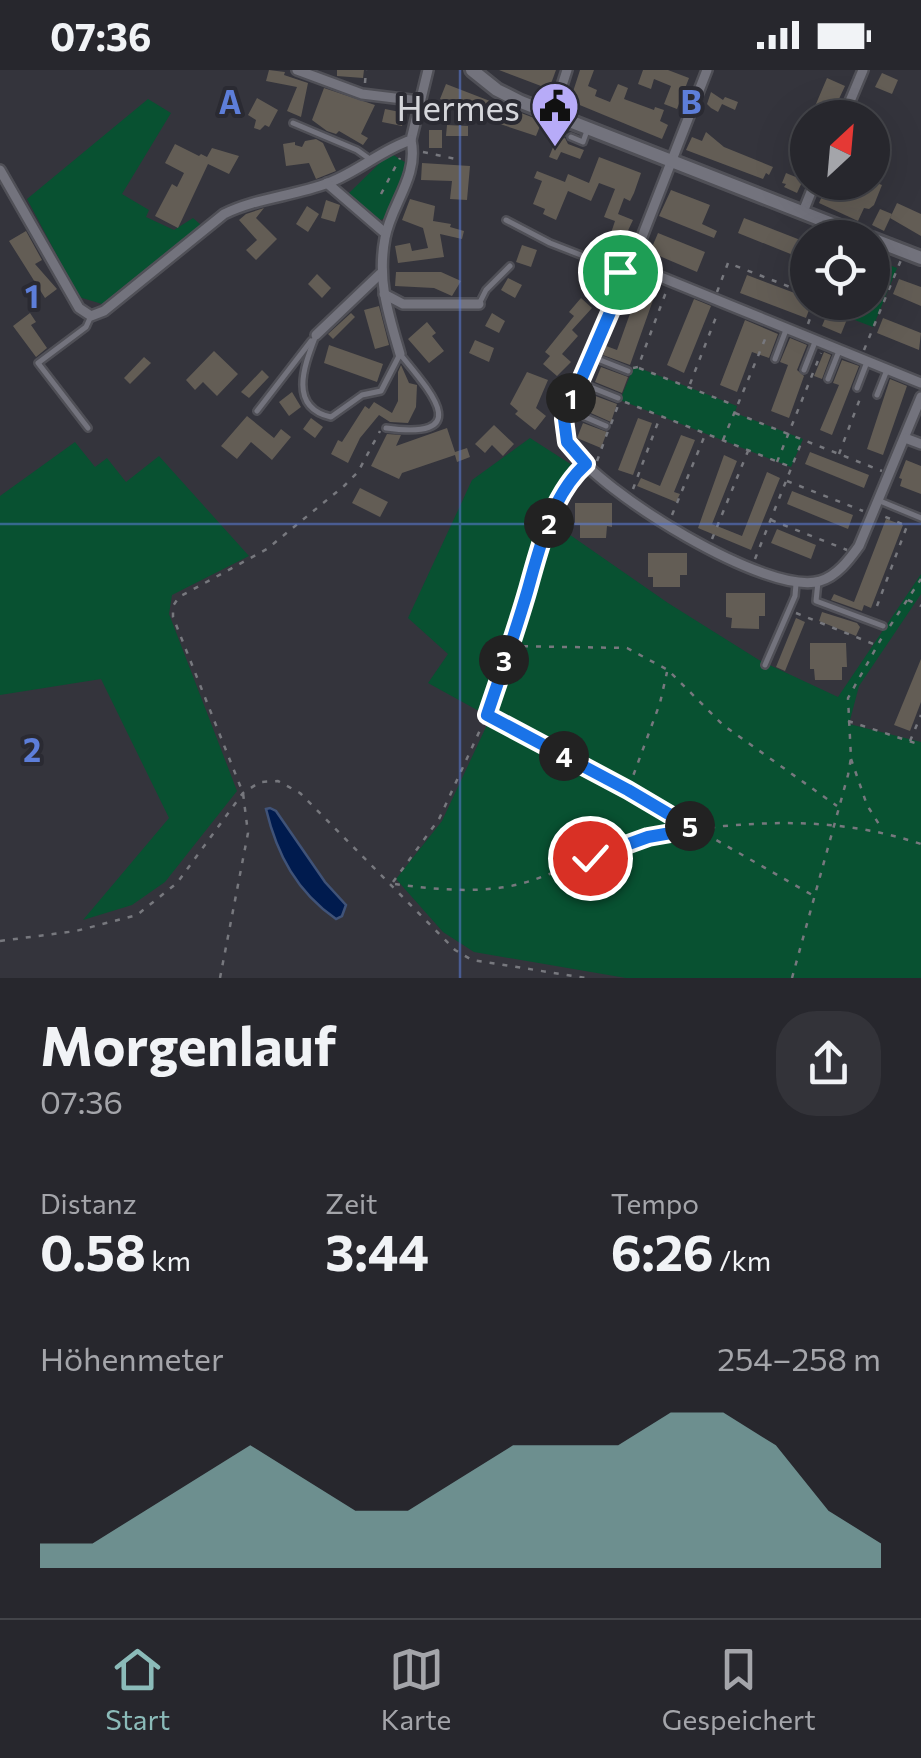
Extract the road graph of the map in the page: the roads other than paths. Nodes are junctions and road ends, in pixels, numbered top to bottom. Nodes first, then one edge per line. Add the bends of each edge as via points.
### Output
1 (297, 70) edge
2 (428, 70) edge
3 (472, 70) edge
4 (567, 70) edge
5 (707, 70) edge
6 (863, 70) edge
7 (850, 100) edge
8 (419, 101) junction
9 (553, 114) junction
10 (293, 123) dead end
11 (588, 127) junction
12 (562, 134) dead end
13 (571, 137) dead end
14 (411, 140) junction
15 (670, 159) junction
16 (370, 160) junction
17 (0, 170) edge
18 (327, 183) junction
19 (808, 200) edge
20 (803, 212) junction
21 (506, 220) dead end
22 (824, 220) edge
23 (385, 233) junction
24 (890, 246) edge
25 (921, 258) edge
26 (510, 266) dead end
27 (629, 269) junction
28 (380, 274) junction
29 (384, 294) junction
30 (478, 304) joint
31 (91, 316) junction
32 (788, 328) junction
33 (316, 335) junction
34 (821, 341) junction
35 (840, 348) junction
36 (400, 354) junction
37 (590, 356) junction
38 (864, 358) junction
39 (775, 359) dead end
40 (888, 368) junction
41 (628, 370) dead end
42 (804, 370) dead end
43 (828, 379) dead end
44 (578, 382) junction
45 (921, 383) edge
46 (857, 388) dead end
47 (878, 395) dead end
48 (921, 397) edge
49 (619, 399) road end
50 (566, 409) junction
51 (257, 411) dead end
52 (606, 426) dead end
53 (88, 428) dead end
54 (386, 428) road end
55 (905, 438) junction
56 (921, 444) edge
57 (880, 500) junction
58 (921, 518) edge
59 (818, 582) junction
60 (796, 584) junction
61 (883, 626) dead end
62 (765, 665) dead end

1 - 8 street via 362,94
2 - 8 street
3 - 9 street via 497,90
4 - 9 street
5 - 15 street
6 - 7 street
8 - 14 street
9 - 11 street
9 - 12 lane via 548,128
10 - 16 lane
11 - 13 lane via 583,142
11 - 15 street
14 - 16 street
14 - 23 street via 413,165
15 - 20 street
15 - 27 street
16 - 18 street
17 - 31 street via 79,308
18 - 23 street
18 - 31 street via 224,214
19 - 20 street
20 - 22 street
21 - 27 lane via 550,243
23 - 28 street
24 - 25 street
26 - 30 lane
27 - 32 street
27 - 37 street
28 - 29 street
28 - 33 street
29 - 30 street via 403,304
29 - 36 street
31 - 53 lane via 38,363
32 - 34 street
32 - 39 lane
33 - 36 lane via 302,392 323,415 381,391
33 - 51 lane
34 - 35 street
34 - 42 lane
35 - 38 street
35 - 43 lane
36 - 54 lane via 441,411 427,428
37 - 41 lane
37 - 44 street
38 - 40 street
38 - 46 lane
40 - 45 street
40 - 47 lane
44 - 49 lane
44 - 50 street
48 - 55 street
50 - 52 lane
50 - 60 street via 567,442 630,498 709,548
55 - 56 street
55 - 57 street
57 - 58 lane
57 - 59 street via 854,553
59 - 60 street
59 - 61 lane via 816,602
60 - 62 lane

